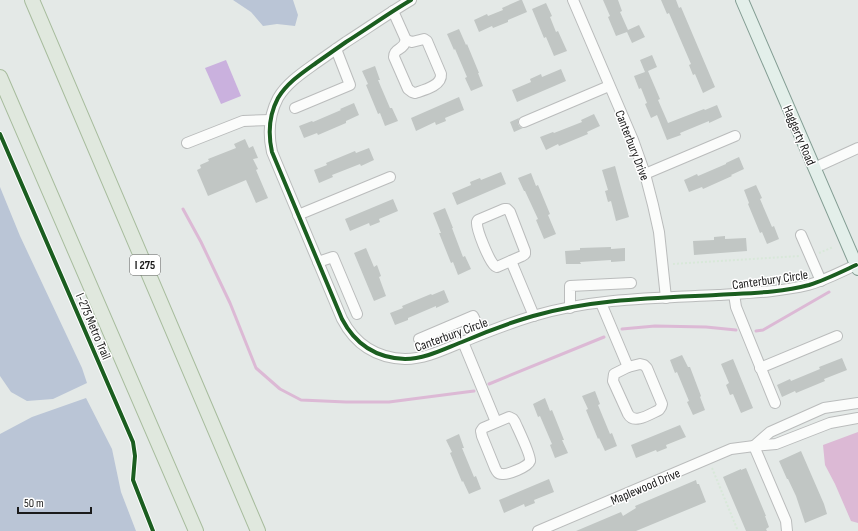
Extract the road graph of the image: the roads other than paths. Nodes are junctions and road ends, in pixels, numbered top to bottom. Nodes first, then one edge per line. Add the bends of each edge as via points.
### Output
1 (32, 0) edge
2 (411, 0) edge
3 (573, 0) edge
4 (742, 0) edge
5 (393, 10) junction
6 (406, 40) junction
7 (336, 49) junction
8 (0, 77) edge
9 (609, 86) junction
10 (295, 108) dead end
11 (270, 120) junction
12 (524, 122) dead end
13 (735, 136) dead end
14 (187, 143) dead end
15 (858, 148) edge
16 (814, 168) junction
17 (645, 174) junction
18 (390, 177) dead end
19 (298, 215) junction
20 (802, 236) dead end
21 (318, 262) junction
22 (511, 262) junction
23 (857, 266) edge
24 (821, 281) junction
25 (631, 283) dead end
26 (734, 294) junction
27 (666, 298) junction
28 (601, 303) junction
29 (570, 308) junction
30 (356, 314) dead end
31 (534, 316) junction
32 (482, 334) junction
33 (837, 336) dead end
34 (419, 339) dead end
35 (463, 342) junction
36 (628, 367) junction
37 (760, 368) junction
38 (775, 403) dead end
39 (858, 403) edge
40 (858, 418) edge
41 (496, 422) junction
42 (754, 446) junction
43 (196, 531) edge
44 (258, 531) edge
45 (538, 531) edge
46 (787, 531) edge

1 - 44 highway, I 275
2 - 5 street, Canterbury Circle
3 - 9 street, Canterbury Drive
4 - 16 main road, Haggerty Road
5 - 6 street
5 - 7 street, Canterbury Circle
6 - 6 street via 405,45 395,51 394,57 408,89 415,93 439,83 441,74 427,42 424,39 412,42
7 - 10 street via 350,85
7 - 11 street, Canterbury Circle via 290,83 278,99
8 - 43 highway
9 - 12 street
9 - 17 street, Canterbury Drive
11 - 14 street via 243,121
11 - 19 street, Canterbury Circle via 272,152
13 - 17 street
15 - 16 street
16 - 23 main road, Haggerty Road
17 - 27 street, Canterbury Drive via 659,232
18 - 19 street
19 - 21 street, Canterbury Circle
20 - 24 street
21 - 30 street via 333,257
21 - 35 street, Canterbury Circle via 342,319 359,342 369,349 382,355 411,359 427,356
22 - 22 street via 497,267 493,265 476,225 478,220 504,209 510,212 525,251 525,254
22 - 31 street
23 - 24 street, Canterbury Circle
24 - 26 street, Canterbury Circle via 793,288
25 - 29 street via 570,286
26 - 27 street, Canterbury Circle
26 - 37 street, Canterbury Circle via 736,307
27 - 28 street, Canterbury Circle
28 - 29 street, Canterbury Circle
28 - 36 street
29 - 31 street, Canterbury Circle
31 - 32 street, Canterbury Circle
32 - 34 street via 474,316
32 - 35 street, Canterbury Circle
33 - 37 street
35 - 41 street
36 - 36 street via 614,374 613,381 629,417 637,420 660,410 662,404 647,368 640,364
37 - 38 street, Canterbury Circle
39 - 42 street via 824,408 770,432
40 - 42 street, Maplewood Drive via 830,423 776,444
41 - 41 street via 481,431 497,472 505,475 526,466 530,460 516,422 509,417
42 - 45 street, Maplewood Drive via 731,449
42 - 46 street via 786,521

